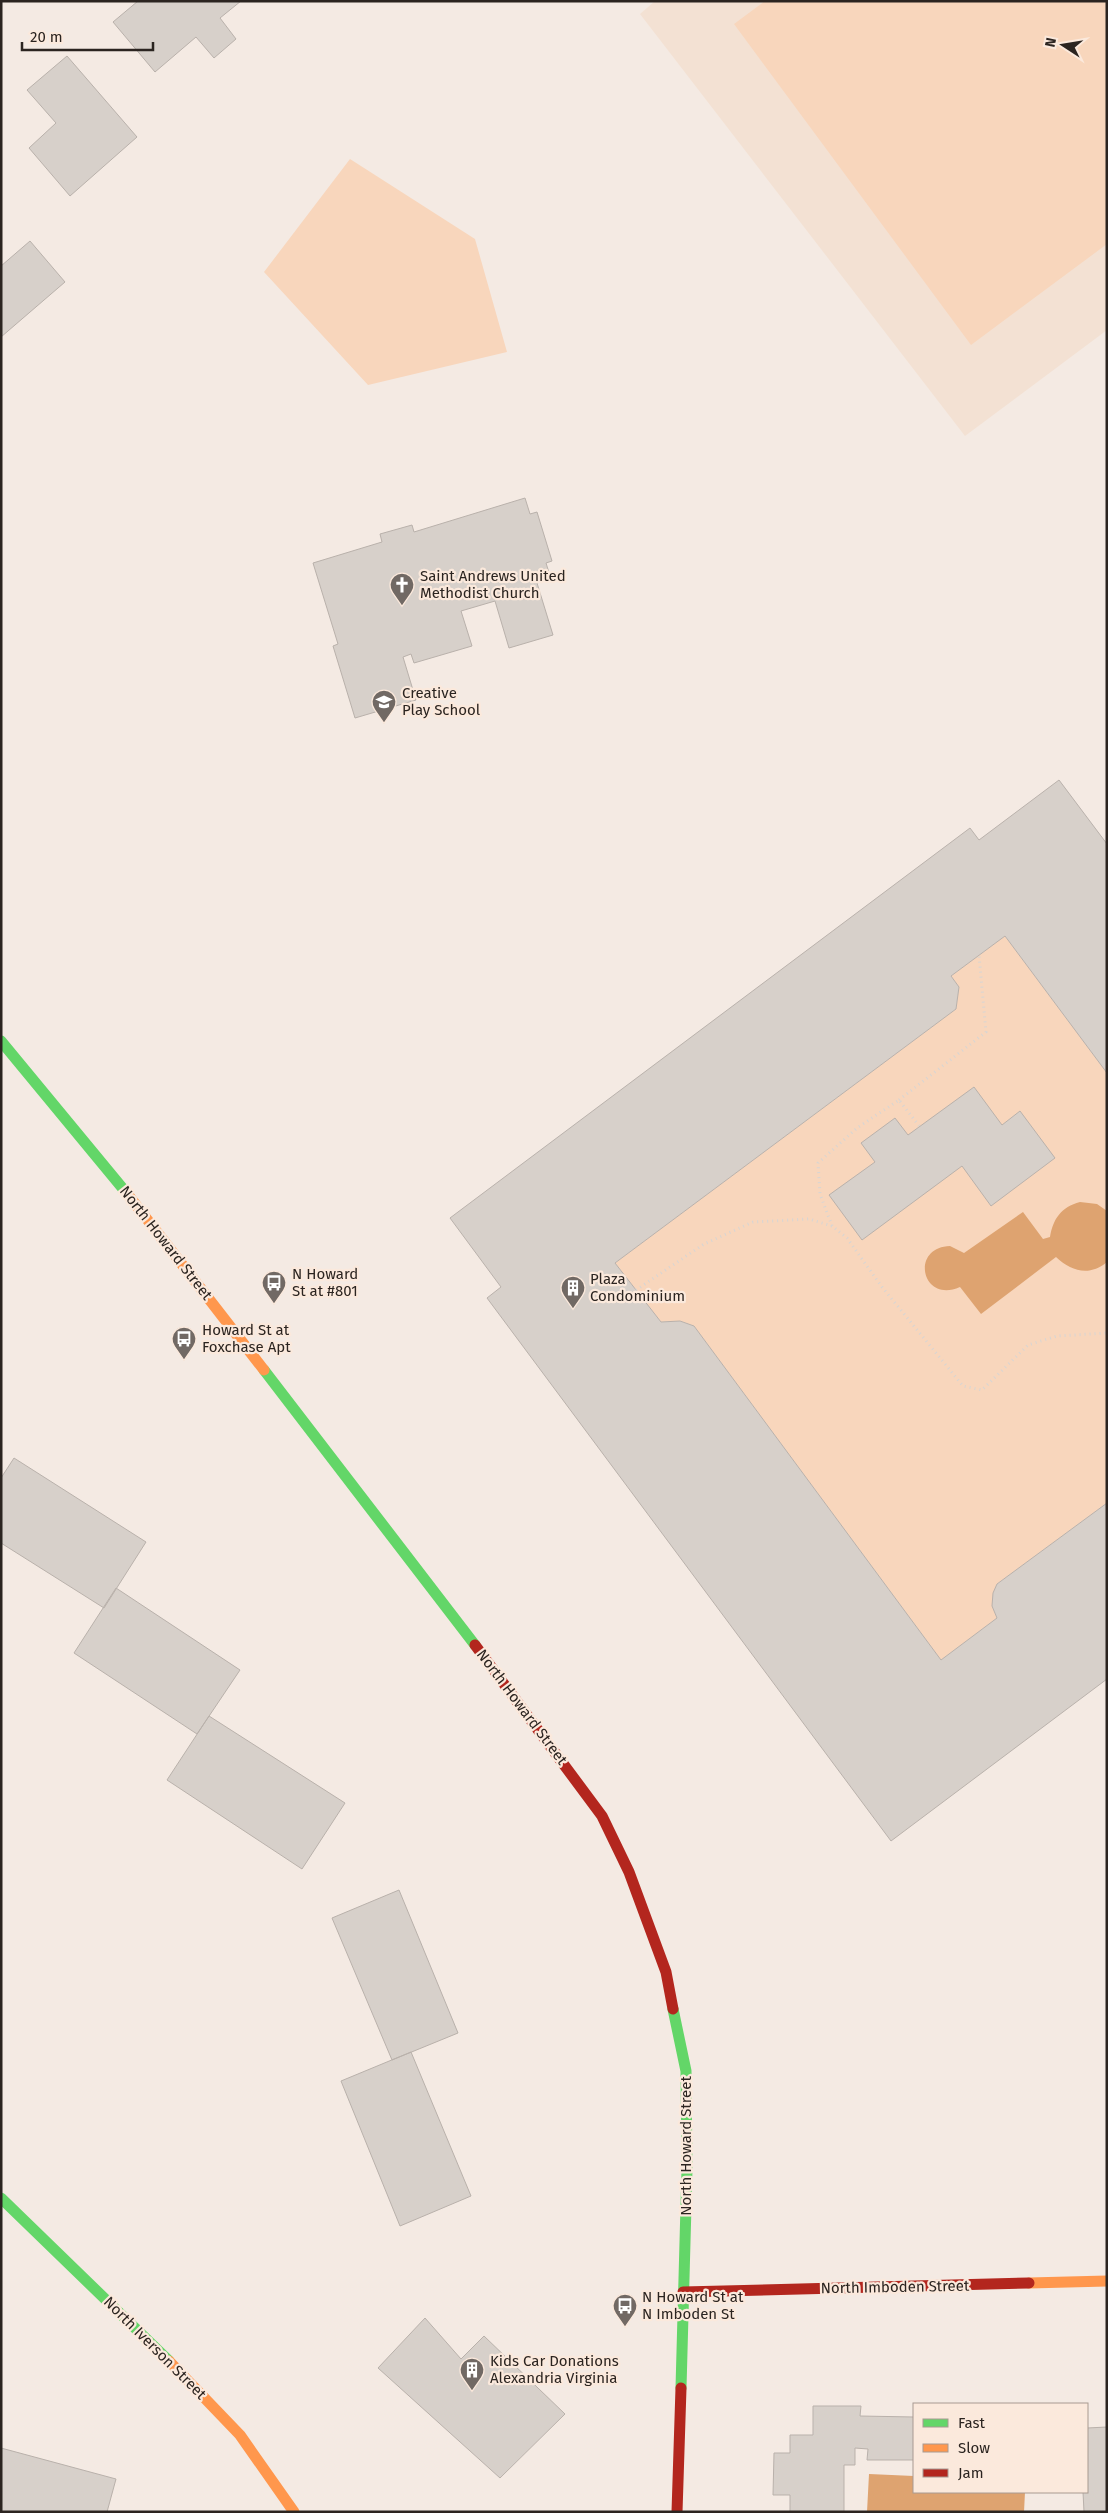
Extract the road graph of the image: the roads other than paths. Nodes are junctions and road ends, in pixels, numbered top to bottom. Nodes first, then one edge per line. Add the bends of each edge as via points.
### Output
1 (1, 1041) edge
2 (1, 2198) edge
3 (1107, 2282) edge
4 (683, 2292) junction
5 (294, 2512) edge
6 (677, 2512) edge

1 - 4 street, North Howard Street via 155,1228 456,1619 602,1816 649,1921 679,2027 686,2071 688,2121
2 - 5 street, North Iverson Street via 138,2330 240,2435
3 - 4 street, North Imboden Street
4 - 6 street, North Howard Street

